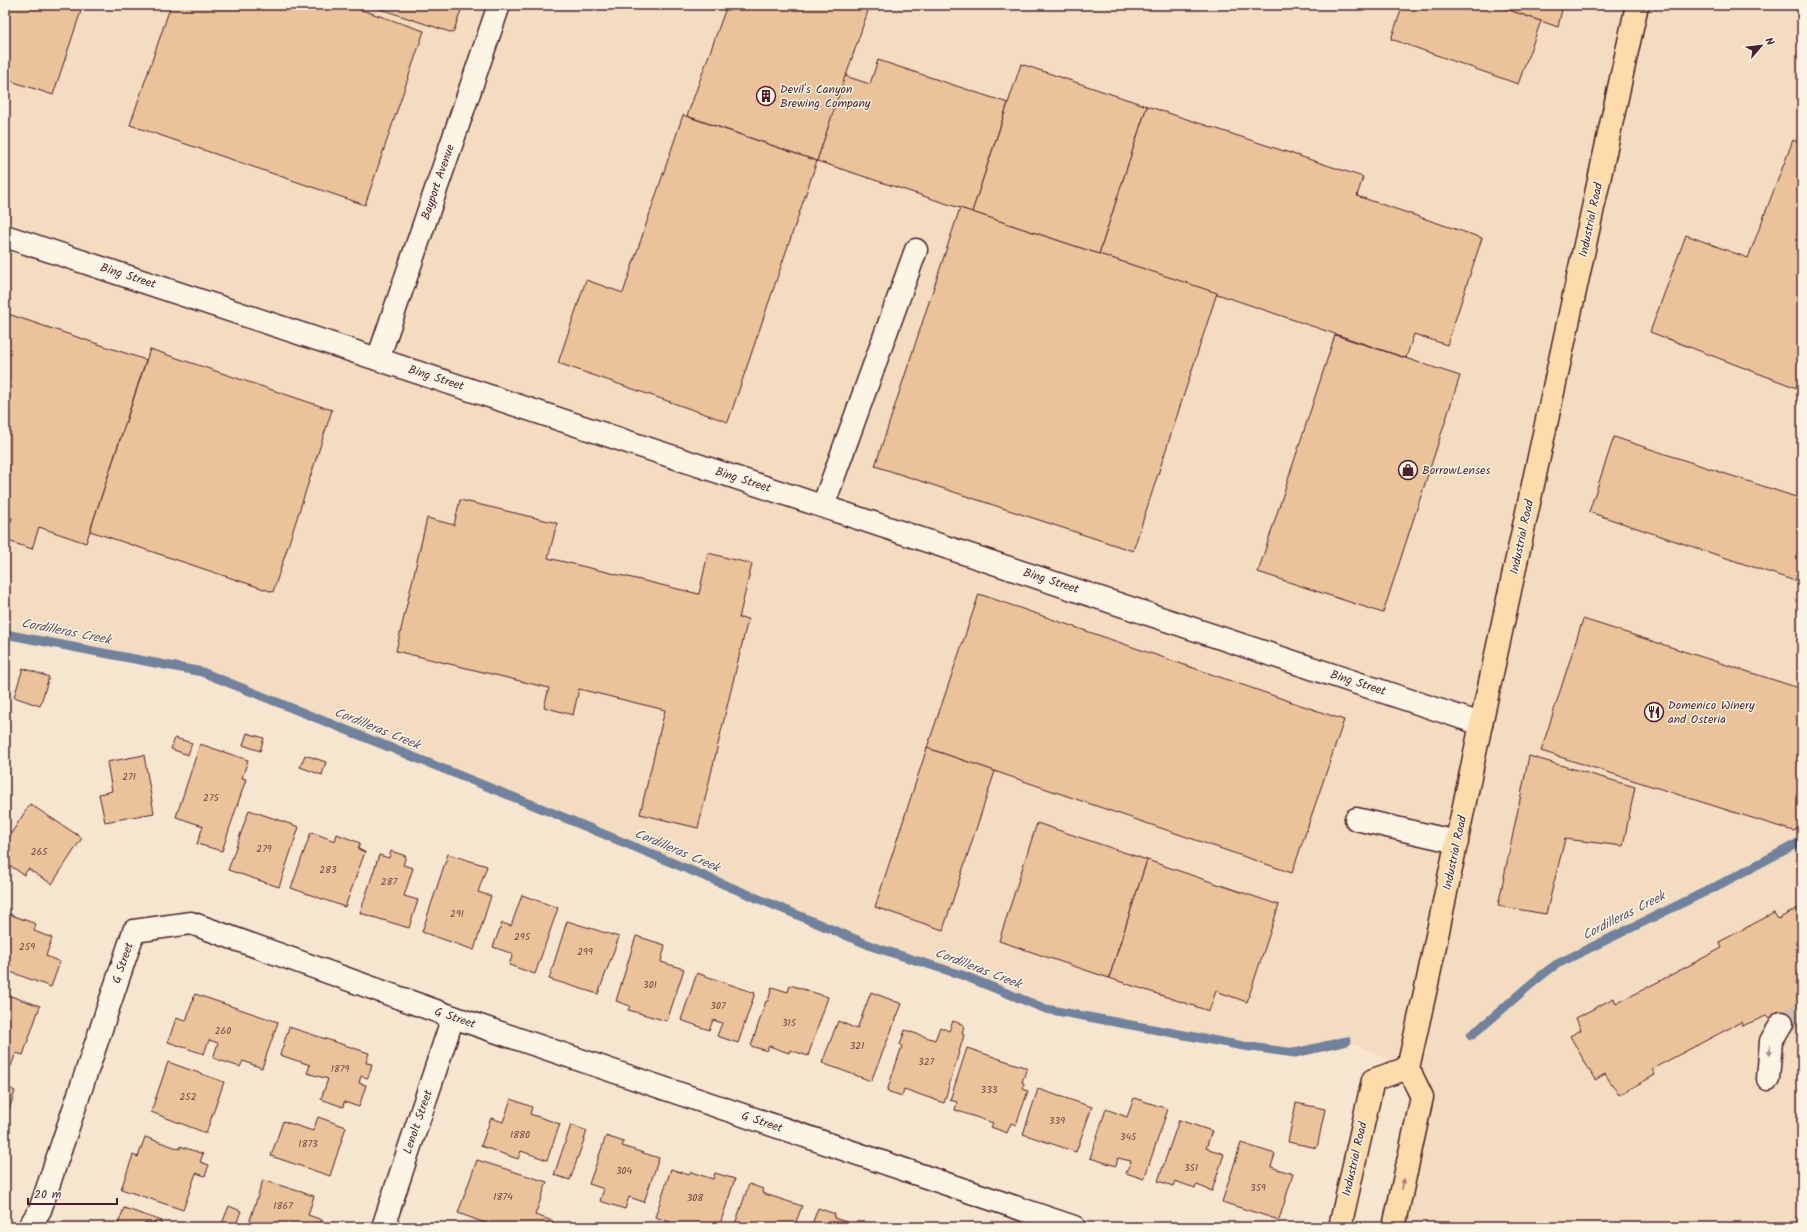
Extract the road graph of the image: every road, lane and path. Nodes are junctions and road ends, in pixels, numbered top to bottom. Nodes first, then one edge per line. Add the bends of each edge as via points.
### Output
1 (499, 5) edge
2 (1637, 5) edge
3 (5, 236) edge
4 (916, 250) dead end
5 (378, 359) junction
6 (823, 506) junction
7 (1481, 724) junction
8 (1356, 819) dead end
9 (1457, 842) junction
10 (453, 1017) junction
11 (1782, 1023) tunnel mouth
12 (1408, 1068) junction
13 (1768, 1079) dead end
14 (1395, 1225) edge
15 (29, 1227) edge
16 (383, 1227) edge
17 (1074, 1227) edge
18 (1340, 1227) edge

1 - 5 street, Bayport Avenue
2 - 7 main road, Industrial Road
3 - 5 street, Bing Street
4 - 6 street
5 - 6 street, Bing Street
6 - 7 street, Bing Street
7 - 9 main road, Industrial Road
8 - 9 street
9 - 12 main road, Industrial Road
10 - 15 street, G Street via 192,923 134,931 40,1210
10 - 16 street, Lenolt Street
10 - 17 street, G Street
11 -> 13 street via 1771,1041
14 -> 12 main road via 1422,1097
12 - 18 main road, Industrial Road via 1373,1080

